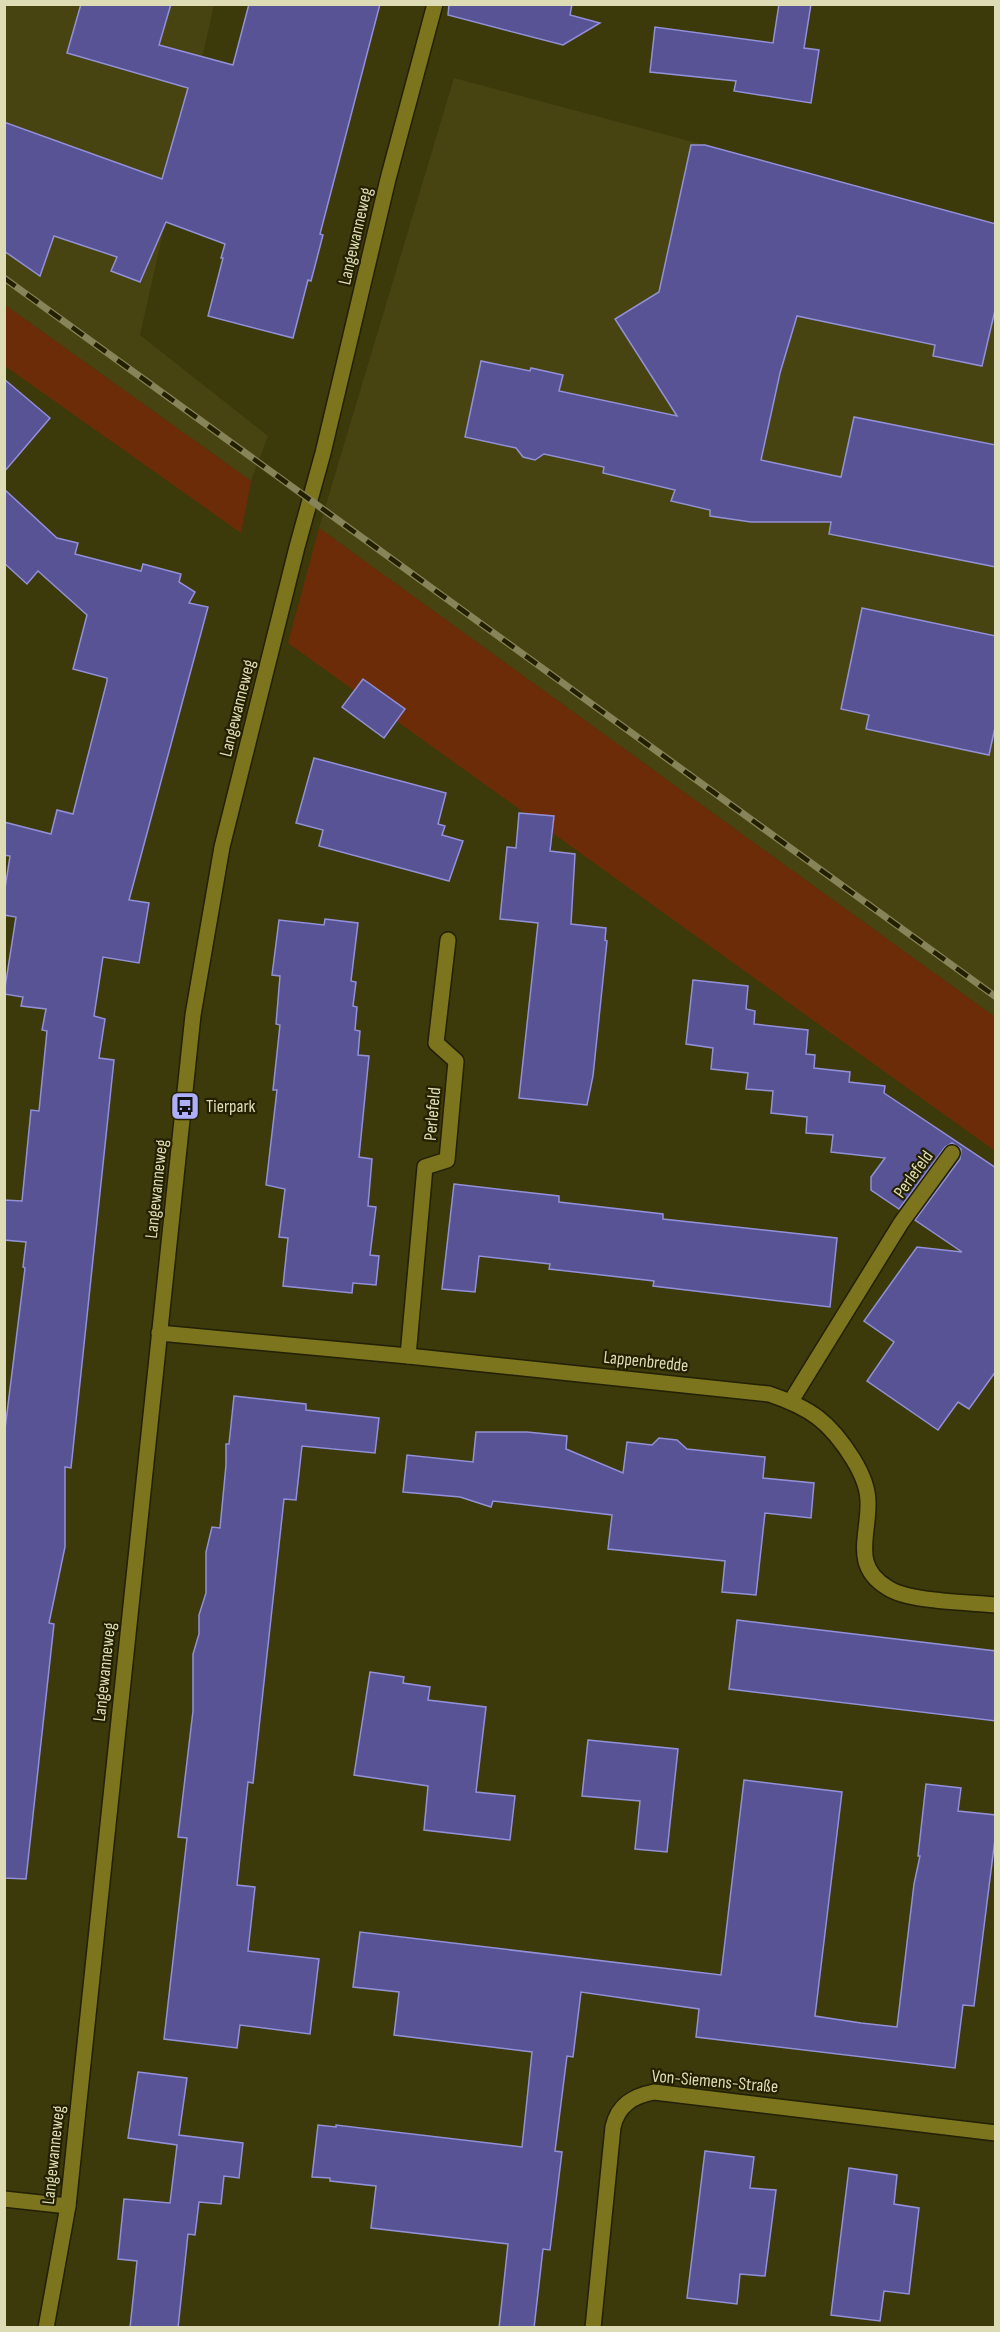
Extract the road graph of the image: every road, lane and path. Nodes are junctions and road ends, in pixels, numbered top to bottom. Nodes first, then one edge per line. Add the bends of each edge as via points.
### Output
1 (435, 4) edge
2 (448, 939) dead end
3 (952, 1153) dead end
4 (159, 1333) junction
5 (408, 1356) junction
6 (791, 1401) junction
7 (996, 1605) edge
8 (996, 2133) edge
9 (4, 2199) edge
10 (68, 2206) junction
11 (45, 2328) edge
12 (593, 2328) edge

1 - 4 street, Langewanneweg via 222,847 194,1015
2 - 5 street, Perlefeld via 436,1042 456,1061 447,1160 425,1167
3 - 6 street, Perlefeld via 901,1223
4 - 5 street, Lappenbredde
4 - 10 street, Langewanneweg
5 - 6 street, Lappenbredde via 769,1394
6 - 7 street, Lappenbredde via 834,1430 863,1475 868,1500 864,1560 873,1577 889,1589 909,1596
8 - 12 street, Von-Siemens-Straße via 654,2092 631,2099 615,2116 613,2127
9 - 10 street
10 - 11 street, Langewanneweg

